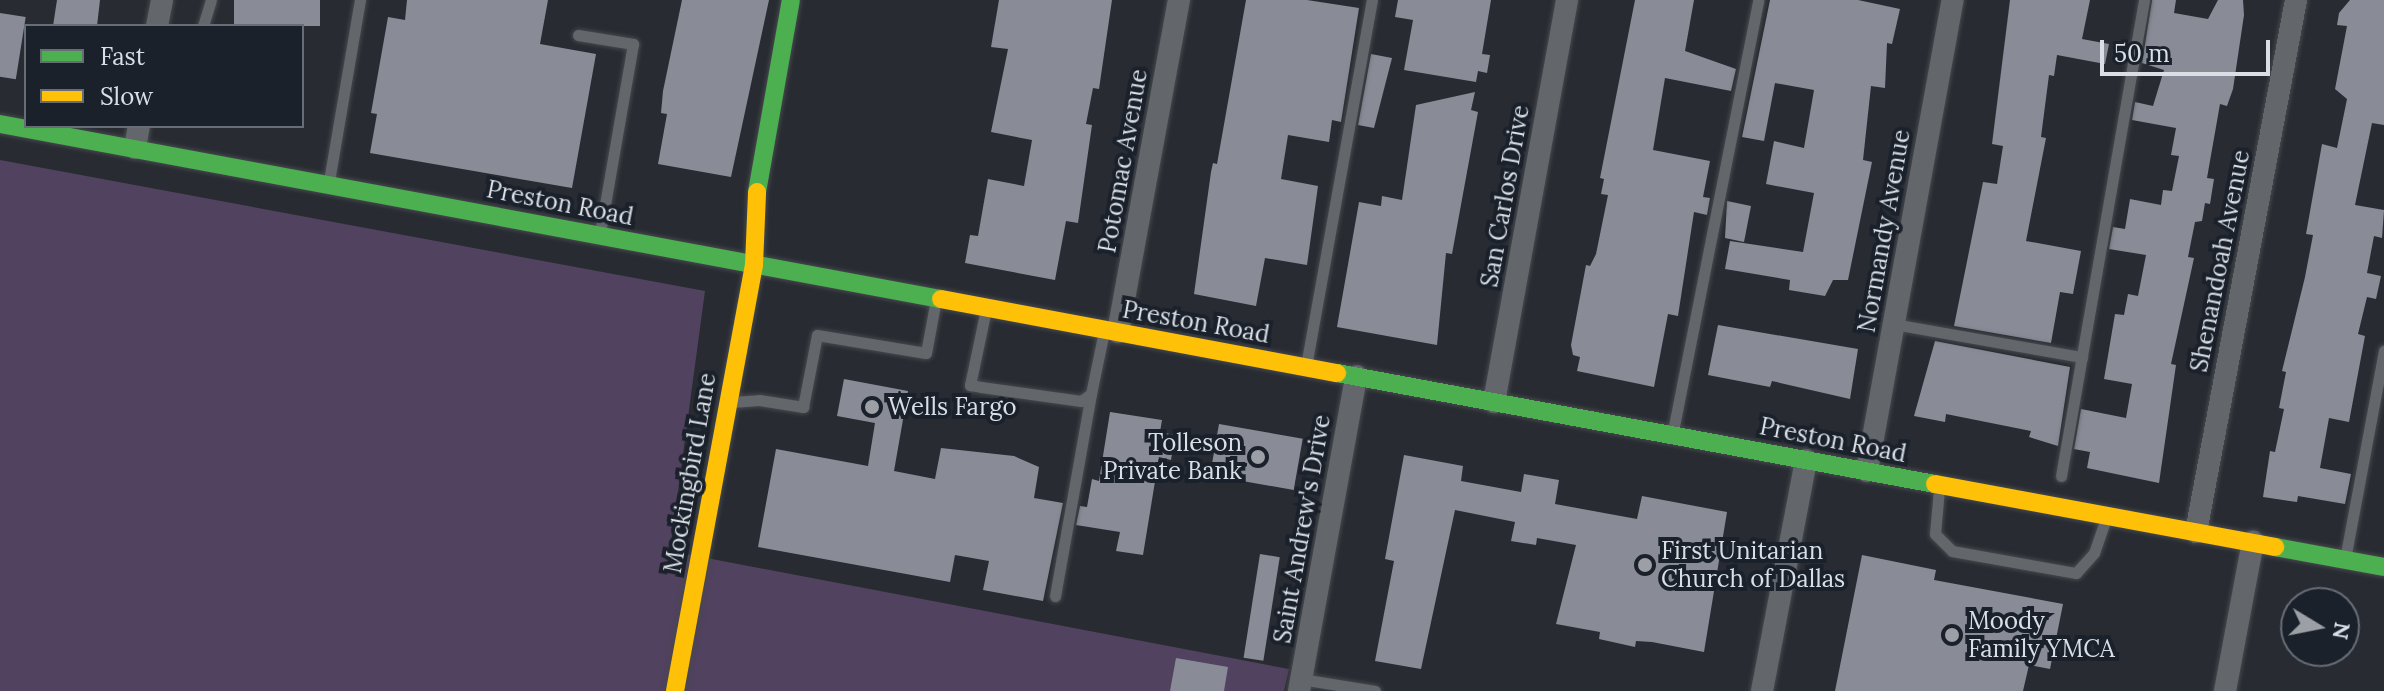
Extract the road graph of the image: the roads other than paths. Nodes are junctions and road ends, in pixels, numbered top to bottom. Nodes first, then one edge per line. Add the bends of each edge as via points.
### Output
1 (162, 0) edge
2 (211, 0) edge
3 (360, 0) edge
4 (791, 0) edge
5 (812, 0) edge
6 (1179, 0) edge
7 (1372, 0) edge
8 (1567, 0) edge
9 (1758, 0) edge
10 (1953, 0) edge
11 (2144, 0) edge
12 (2296, 0) edge
13 (157, 24) edge
14 (204, 24) edge
15 (578, 35) dead end
16 (804, 46) dead end
17 (0, 124) edge
18 (24, 126) edge
19 (42, 128) edge
20 (137, 137) edge
21 (329, 182) junction
22 (777, 198) dead end
23 (600, 235) junction
24 (754, 265) junction
25 (936, 299) junction
26 (986, 308) junction
27 (1894, 324) junction
28 (1111, 331) junction
29 (2384, 351) edge
30 (2082, 357) junction
31 (1306, 366) junction
32 (1356, 376) junction
33 (1091, 394) junction
34 (1494, 402) junction
35 (727, 403) junction
36 (1672, 435) junction
37 (1806, 460) junction
38 (1867, 471) junction
39 (2061, 476) dead end
40 (1940, 484) junction
41 (2107, 515) junction
42 (2196, 532) junction
43 (2253, 542) junction
44 (2345, 559) junction
45 (2384, 567) edge
46 (1055, 596) dead end
47 (1300, 685) edge
48 (675, 691) edge
49 (1375, 691) edge
50 (1762, 691) edge
51 (2225, 691) edge

1 - 13 street
2 - 14 lane
3 - 21 lane
4 - 24 main road, Mockingbird Lane via 754,210
5 - 16 main road
6 - 28 street, Potomac Avenue
7 - 31 lane
8 - 34 street, San Carlos Drive
9 - 36 lane
10 - 27 street, Normandy Avenue
11 - 30 lane
12 - 42 street, Shenandoah Avenue
15 - 23 lane via 633,44
17 - 18 main road, Preston Road
19 - 20 main road, Preston Road
20 - 21 main road, Preston Road
21 - 23 main road, Preston Road
22 - 24 main road, Mockingbird Lane
23 - 24 main road, Preston Road
24 - 25 main road, Preston Road
24 - 35 main road, Mockingbird Lane
25 - 26 main road, Preston Road
25 - 35 lane via 926,353 817,335 803,407 759,400
26 - 28 main road, Preston Road
26 - 33 lane via 970,385 1081,401
27 - 30 lane
27 - 38 street, Normandy Avenue
28 - 31 main road, Preston Road
28 - 33 lane
29 - 44 lane
30 - 39 lane
31 - 32 main road, Preston Road
32 - 34 main road, Preston Road
32 - 47 street, Saint Andrew's Drive
33 - 46 lane
34 - 36 main road, Preston Road
35 - 48 main road, Mockingbird Lane
36 - 37 main road, Preston Road
37 - 38 main road, Preston Road
37 - 50 street
38 - 40 main road, Preston Road
40 - 41 main road, Preston Road
40 - 41 lane via 1935,534 1952,551 2076,573 2094,553
41 - 42 main road, Preston Road
42 - 43 main road, Preston Road
43 - 44 main road, Preston Road
43 - 51 street
44 - 45 main road, Preston Road
47 - 49 lane

